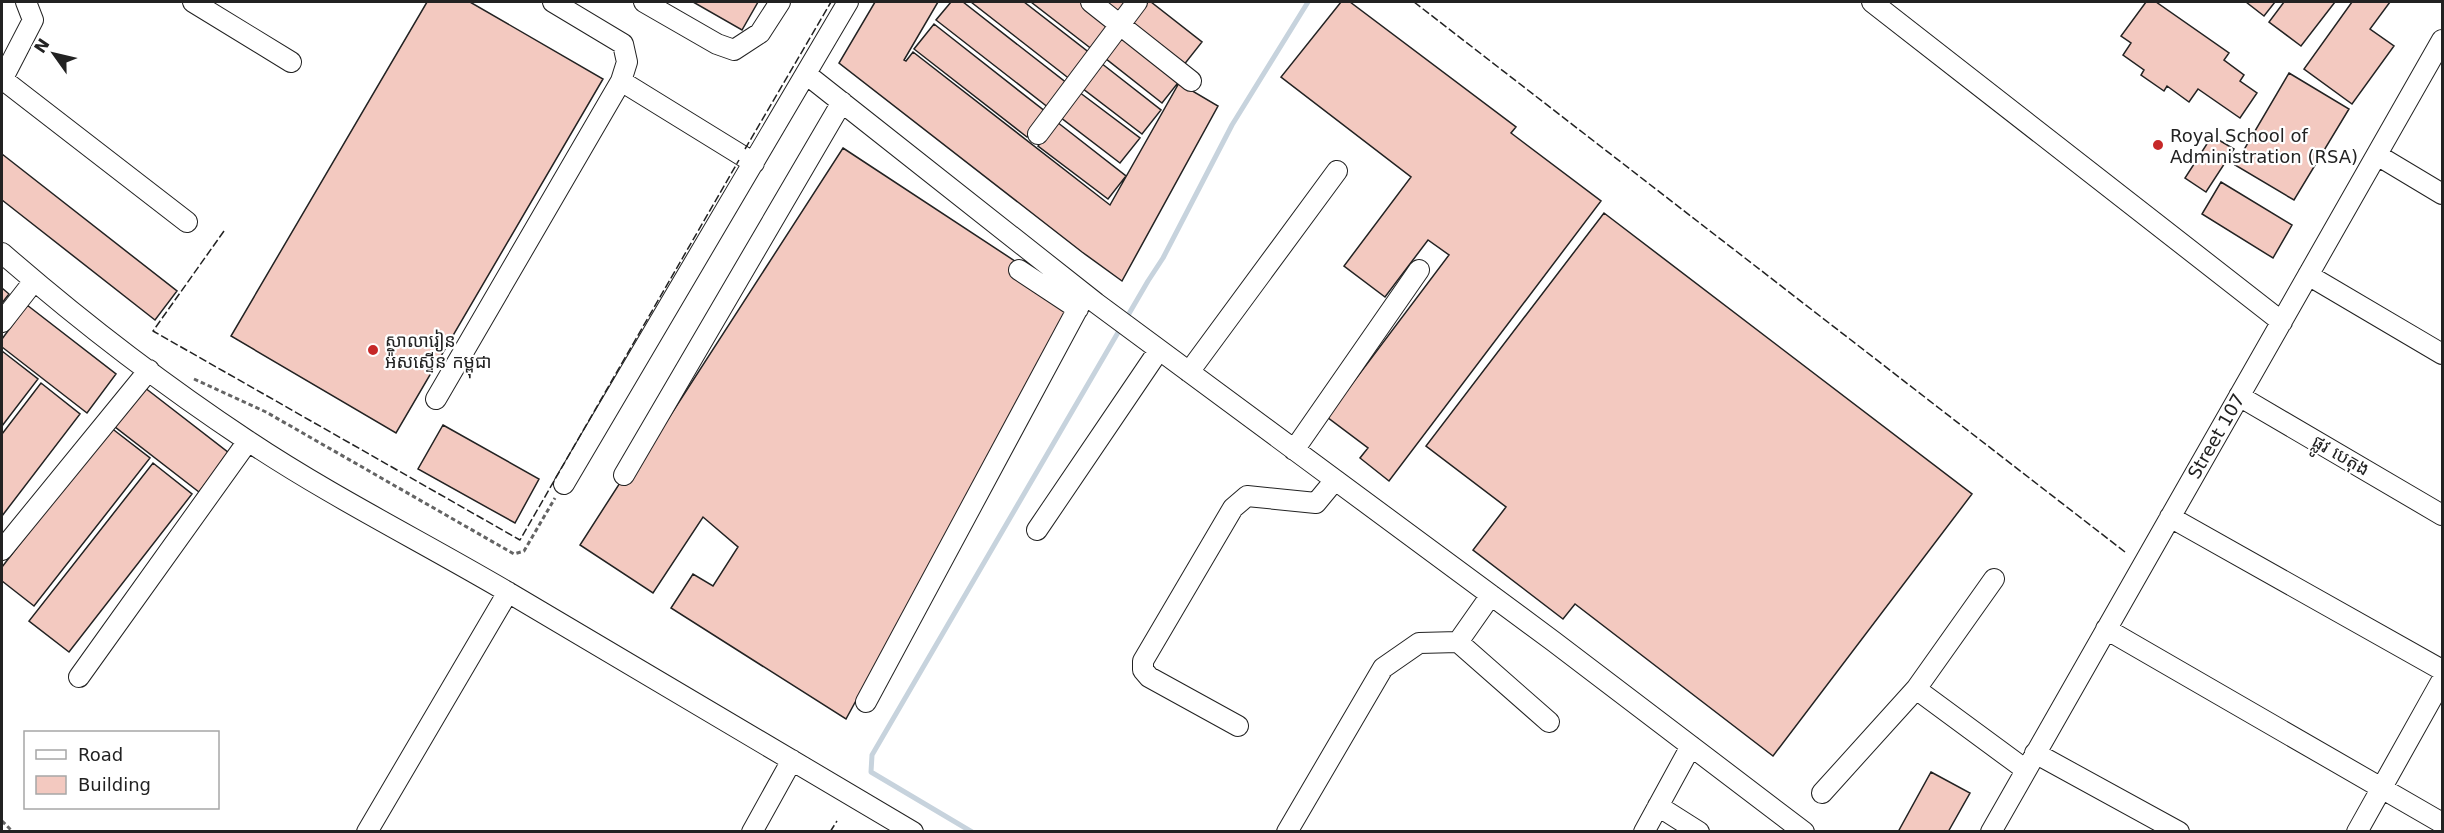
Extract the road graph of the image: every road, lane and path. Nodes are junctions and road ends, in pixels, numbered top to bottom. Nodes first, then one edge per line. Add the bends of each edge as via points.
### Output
1 (26, 2) edge
2 (193, 2) edge
3 (554, 2) edge
4 (644, 2) edge
5 (780, 2) edge
6 (848, 2) edge
7 (1091, 2) edge
8 (1137, 2) edge
9 (1872, 2) edge
10 (1119, 24) junction
11 (2442, 40) edge
12 (291, 62) dead end
13 (806, 74) junction
14 (2, 80) edge
15 (621, 81) junction
16 (1191, 81) dead end
17 (842, 102) junction
18 (1038, 135) dead end
19 (2377, 155) junction
20 (754, 162) junction
21 (1337, 171) dead end
22 (2442, 194) edge
23 (187, 222) dead end
24 (2, 253) edge
25 (1018, 270) dead end
26 (1419, 270) dead end
27 (2308, 276) junction
28 (34, 281) junction
29 (1086, 302) junction
30 (2, 322) edge
31 (2282, 322) junction
32 (1154, 346) junction
33 (2442, 354) edge
34 (149, 370) junction
35 (1189, 372) junction
36 (192, 379) dead end
37 (2239, 396) junction
38 (436, 399) dead end
39 (248, 441) junction
40 (1294, 450) junction
41 (624, 475) dead end
42 (1335, 480) junction
43 (564, 484) joint
44 (2442, 514) edge
45 (2170, 517) junction
46 (1037, 530) dead end
47 (2, 550) edge
48 (1994, 579) dead end
49 (508, 592) junction
50 (1491, 595) junction
51 (2106, 629) junction
52 (1458, 642) junction
53 (2442, 670) edge
54 (79, 677) dead end
55 (2442, 680) edge
56 (1916, 689) junction
57 (866, 702) dead end
58 (1549, 722) dead end
59 (1238, 726) dead end
60 (1692, 746) junction
61 (792, 760) junction
62 (2030, 762) junction
63 (2381, 788) junction
64 (1822, 793) dead end
65 (1658, 806) junction
66 (2, 821) edge
67 (2442, 823) edge
68 (13, 831) edge
69 (367, 831) edge
70 (752, 831) edge
71 (913, 831) edge
72 (1287, 831) edge
73 (1644, 831) edge
74 (1699, 831) edge
75 (1804, 831) edge
76 (1991, 831) edge
77 (2179, 831) edge
78 (2357, 831) edge

1 - 14 street via 33,20
2 - 12 street
3 - 15 street via 623,44 627,62
4 - 5 street via 734,50 760,33
6 - 13 street
7 - 10 street
8 - 10 street
9 - 31 street
10 - 16 street
10 - 18 street
11 - 19 street, Street 107
13 - 17 street
13 - 20 street
14 - 23 street
15 - 20 street
15 - 38 street
17 - 29 street
17 - 41 street
19 - 22 street
19 - 27 street, Street 107
20 - 43 street
21 - 35 street
24 - 28 street
25 - 29 street
26 - 40 street
27 - 31 street, Street 107
27 - 33 street
28 - 30 street
28 - 34 street
29 - 32 street
29 - 57 street
31 - 37 street, Street 107
32 - 35 street
32 - 46 street
34 - 39 street
34 - 47 street
35 - 40 street
36 - 43 path via 266,412 514,554 524,551
37 - 44 street, ផ្លូវ បេតុង
37 - 45 street, Street 107
39 - 49 street via 369,515
39 - 54 street
40 - 42 street
42 - 50 street
42 - 59 street via 1317,503 1247,496 1233,508 1143,661 1143,670 1149,676
45 - 51 street, Street 107
45 - 53 street
48 - 56 street
49 - 61 street
49 - 69 street
50 - 52 street
50 - 60 street
51 - 62 street, Street 107
51 - 63 street
52 - 58 street
52 - 72 street via 1419,644 1383,668
55 - 63 street
56 - 62 street
56 - 64 street
60 - 65 street
60 - 75 street
61 - 70 street
61 - 71 street
62 - 76 street, Street 107
62 - 77 street
63 - 67 street
63 - 78 street
65 - 73 street
65 - 74 street
66 - 68 path

